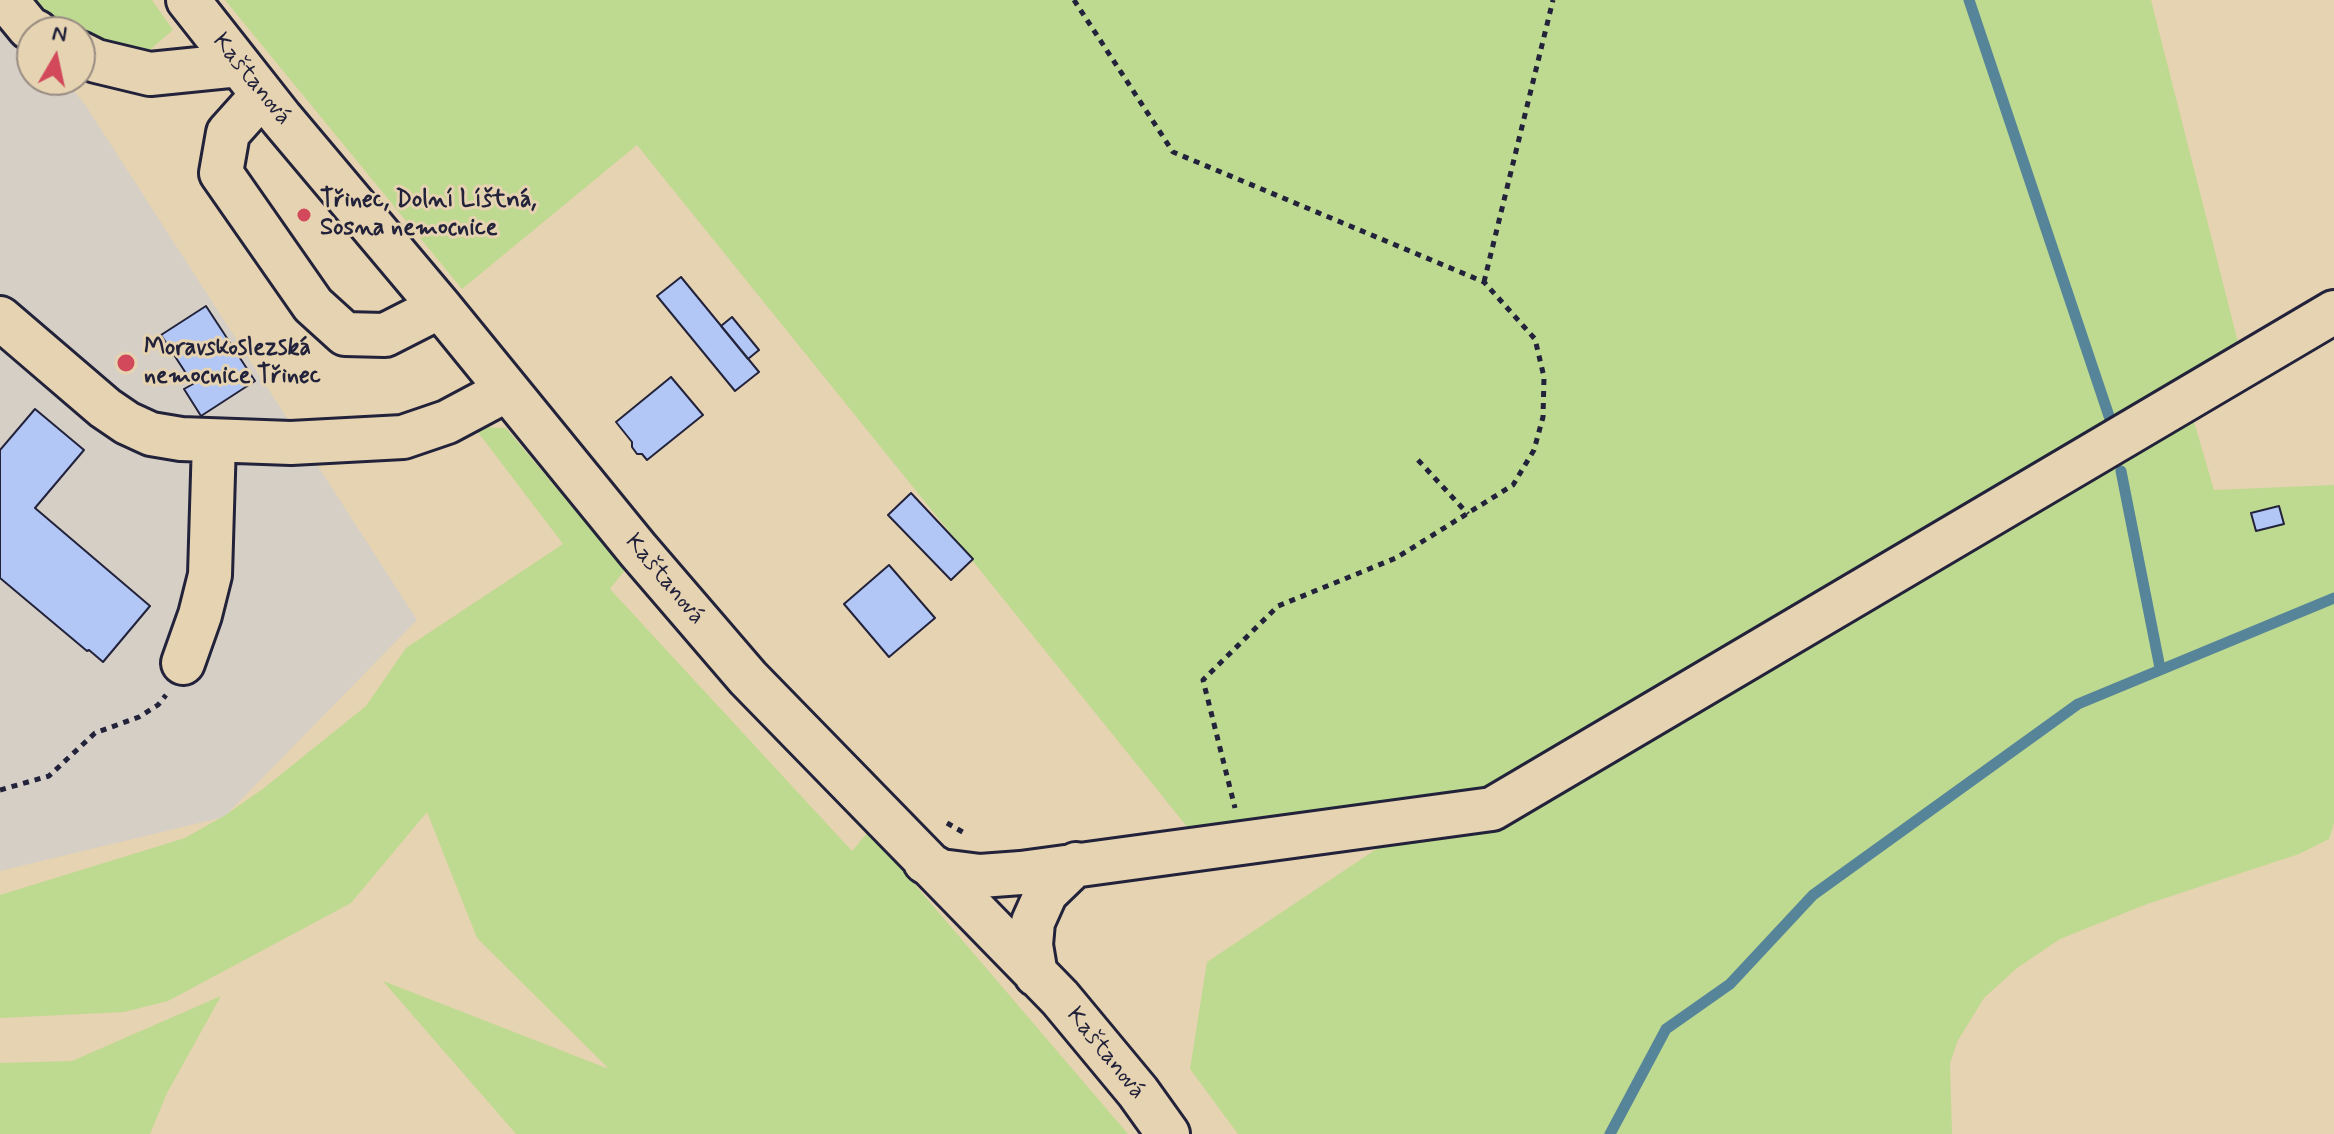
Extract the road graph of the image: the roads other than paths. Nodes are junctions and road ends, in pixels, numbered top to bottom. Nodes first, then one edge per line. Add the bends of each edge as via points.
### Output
1 (6, 0) edge
2 (188, 0) edge
3 (19, 16) edge
4 (96, 61) edge
5 (250, 80) junction
6 (440, 307) junction
7 (2334, 312) edge
8 (0, 318) edge
9 (507, 390) junction
10 (214, 441) junction
11 (183, 663) road end
12 (925, 862) junction
13 (1076, 864) junction
14 (1036, 975) junction
15 (1168, 1134) edge

1 - 3 street
2 - 5 street, Kaštanová
4 - 5 street via 150,74
5 - 6 street, Kaštanová
5 - 6 street via 228,133 221,173 313,305 345,334 385,335
6 - 9 street, Kaštanová
7 - 13 street via 1492,809
8 - 10 street via 127,423 151,434
9 - 10 street via 447,422 403,437
9 - 12 street, Kaštanová via 748,678
10 - 11 street via 210,575
12 - 13 street via 941,871 980,876
12 - 14 street, Kaštanová
13 - 14 street via 1046,893 1036,914 1031,945
14 - 15 street, Kaštanová

